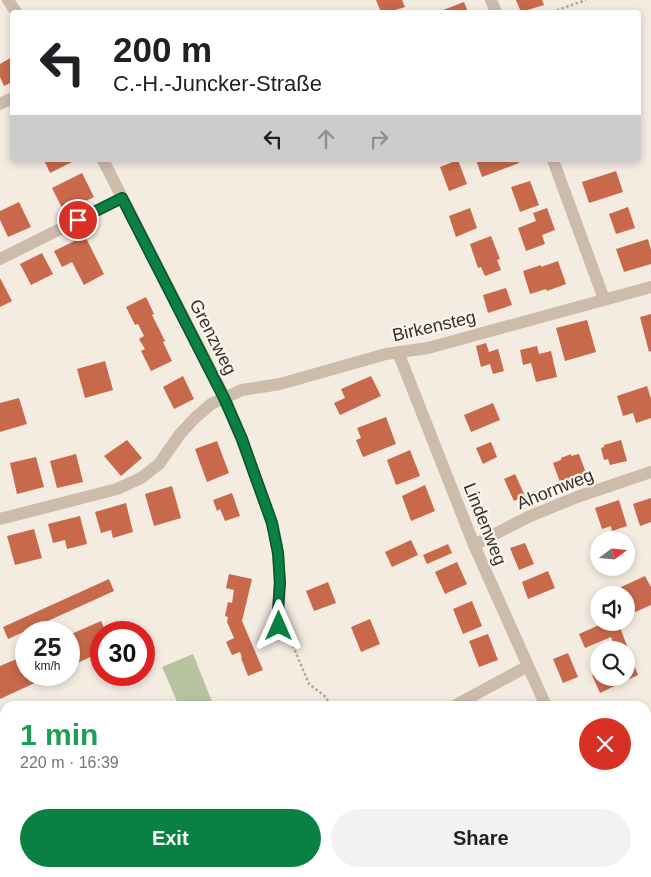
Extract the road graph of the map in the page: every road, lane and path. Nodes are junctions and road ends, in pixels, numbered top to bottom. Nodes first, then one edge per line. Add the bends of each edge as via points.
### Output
1 (586, 0) edge
2 (558, 10) edge
3 (104, 162) edge
4 (553, 162) edge
5 (122, 198) junction
6 (0, 259) edge
7 (651, 287) edge
8 (604, 299) junction
9 (398, 352) junction
10 (224, 398) junction
11 (651, 472) edge
12 (0, 519) edge
13 (474, 544) junction
14 (279, 626) joint
15 (528, 666) junction
16 (328, 701) edge
17 (463, 701) edge
18 (544, 701) edge

1 - 2 path
3 - 5 street, Grenzweg
4 - 8 street
5 - 6 street
5 - 10 street, Grenzweg
7 - 8 street, Birkensteg
8 - 9 street, Birkensteg via 428,348
9 - 10 street, Birkensteg via 280,384 242,390
9 - 13 street, Lindenweg
10 - 12 street, Birkensteg via 194,418 159,464 141,478 118,489
10 - 14 street, Grenzweg via 272,523 278,553
11 - 13 street, Ahornweg via 577,497
13 - 15 street, Lindenweg
14 - 16 path via 290,639 308,684
15 - 17 street
15 - 18 street, Lindenweg

